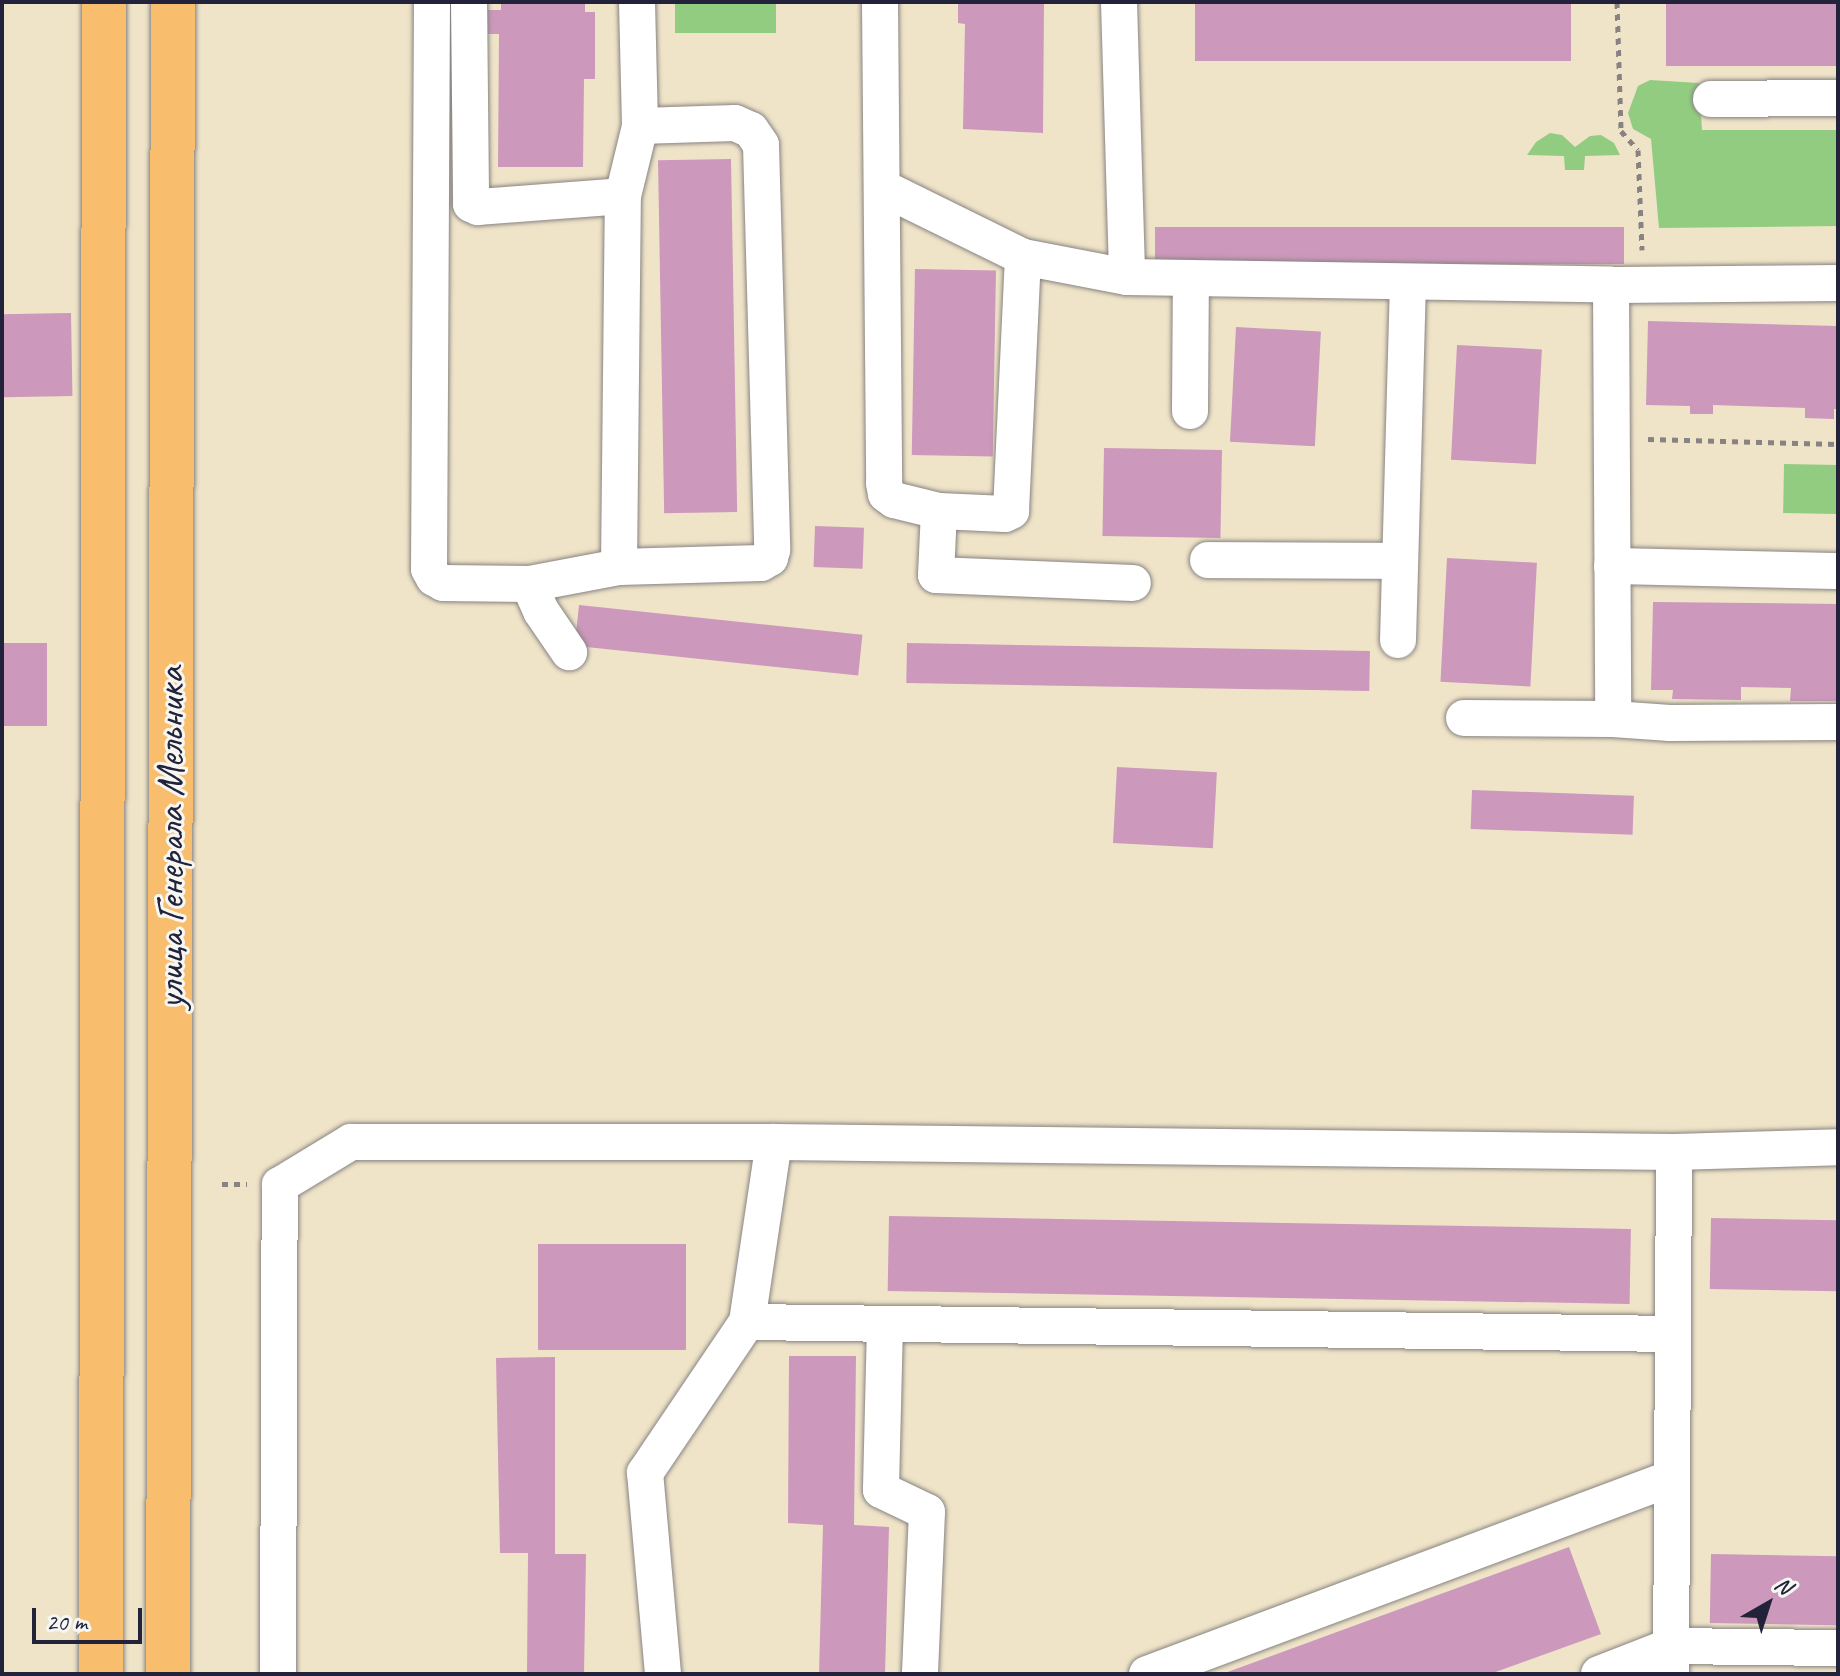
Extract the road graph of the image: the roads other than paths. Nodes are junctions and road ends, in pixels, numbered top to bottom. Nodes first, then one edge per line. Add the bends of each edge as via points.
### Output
1 (104, 2) edge
2 (173, 2) edge
3 (432, 2) edge
4 (469, 2) edge
5 (637, 2) edge
6 (880, 2) edge
7 (1119, 2) edge
8 (1838, 98) edge
9 (1711, 99) dead end
10 (640, 126) junction
11 (883, 188) junction
12 (623, 196) junction
13 (1023, 257) junction
14 (1127, 277) junction
15 (1191, 278) junction
16 (1408, 282) junction
17 (1838, 283) edge
18 (1627, 285) junction
19 (1190, 411) dead end
20 (939, 511) junction
21 (1208, 560) dead end
22 (1400, 561) junction
23 (1612, 566) junction
24 (619, 567) junction
25 (1838, 571) edge
26 (1133, 583) dead end
27 (529, 584) junction
28 (1398, 640) dead end
29 (569, 652) dead end
30 (1464, 718) dead end
31 (1613, 719) junction
32 (1838, 722) edge
33 (774, 1142) junction
34 (1838, 1147) edge
35 (1674, 1152) junction
36 (747, 1322) junction
37 (885, 1324) junction
38 (1673, 1334) junction
39 (1672, 1478) junction
40 (1838, 1648) edge
41 (1671, 1660) edge
42 (101, 1674) edge
43 (168, 1674) edge
44 (278, 1674) edge
45 (663, 1674) edge
46 (920, 1674) edge
47 (1147, 1674) edge
48 (1599, 1674) edge

1 - 42 main road, улица Генерала Мельника
2 - 43 main road, улица Генерала Мельника
3 - 27 street via 429,569 443,583
4 - 12 street via 471,204
5 - 10 street
6 - 11 street
7 - 14 street
8 - 9 street
10 - 12 street
10 - 24 street via 735,123 751,130 761,145 772,550 761,563
11 - 13 street
11 - 20 street via 884,483 894,500
12 - 24 street
13 - 14 street
13 - 20 street via 1013,506 1005,514
14 - 15 street
15 - 16 street
15 - 19 street
16 - 18 street
16 - 22 street
17 - 18 street
18 - 23 street
20 - 26 street via 936,575
21 - 22 street
22 - 28 street
23 - 25 street
23 - 31 street
24 - 27 street
27 - 29 street
30 - 31 street
31 - 32 street
33 - 35 street
33 - 36 street
33 - 44 street via 351,1142 280,1185
34 - 35 street
35 - 38 street
36 - 37 street
36 - 45 street via 645,1473
37 - 38 street
37 - 46 street via 881,1490 927,1512
38 - 39 street
39 - 41 street
39 - 47 street
40 - 41 street
41 - 48 street

